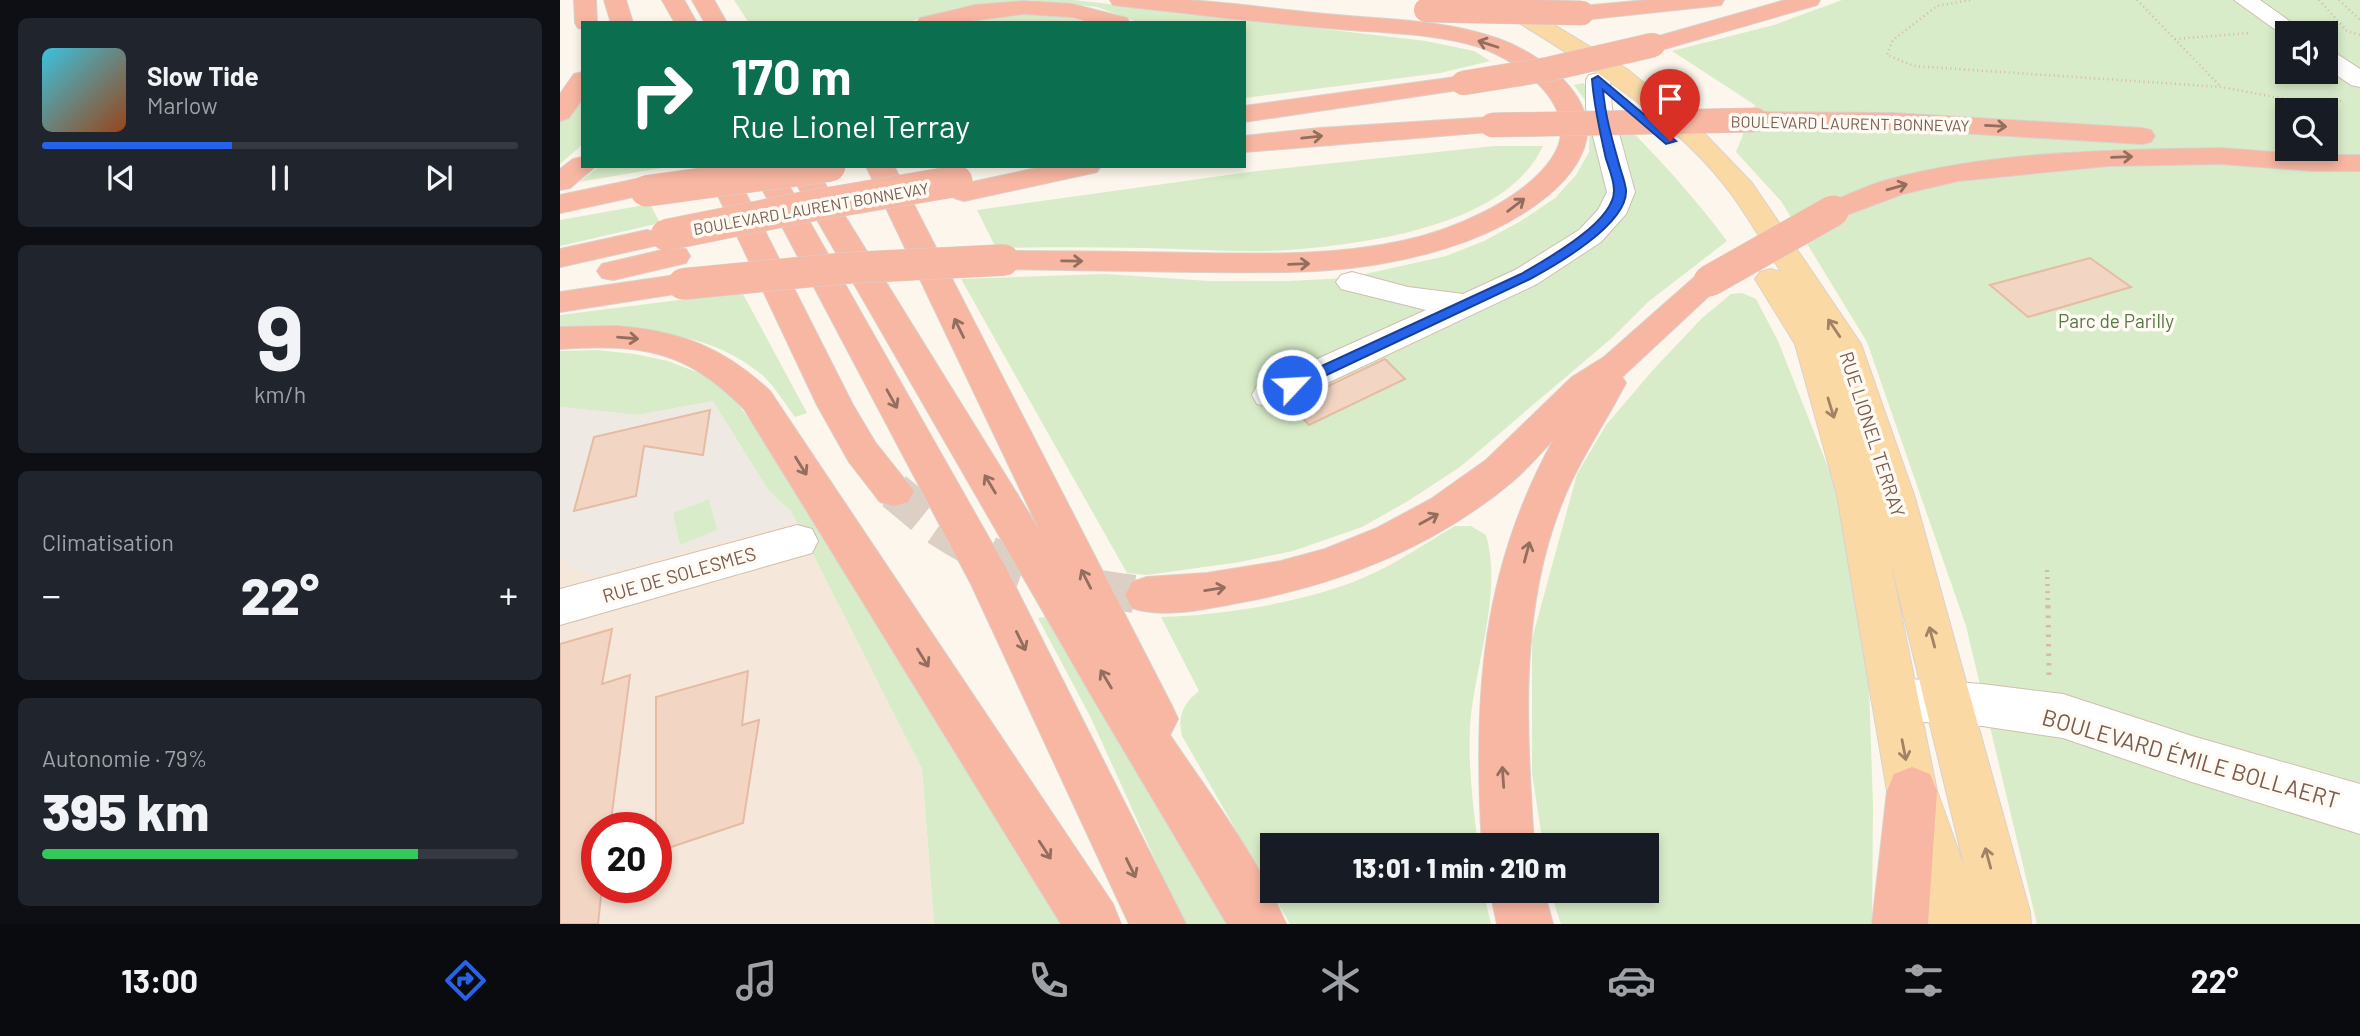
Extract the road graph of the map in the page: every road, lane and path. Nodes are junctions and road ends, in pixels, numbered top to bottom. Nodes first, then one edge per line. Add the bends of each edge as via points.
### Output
1 (585, 0) edge
2 (615, 0) edge
3 (673, 0) edge
4 (703, 0) edge
5 (1121, 0) edge
6 (1272, 0) edge
7 (1472, 0) edge
8 (1497, 0) edge
9 (1713, 0) edge
10 (1809, 0) edge
11 (1970, 0) edge
12 (2137, 0) edge
13 (2245, 0) edge
14 (2319, 0) edge
15 (2339, 0) edge
16 (2360, 20) edge
17 (586, 21) edge
18 (621, 21) edge
19 (685, 21) edge
20 (715, 21) edge
21 (937, 21) edge
22 (1112, 21) edge
23 (2277, 21) edge
24 (2275, 33) edge
25 (2360, 35) edge
26 (2174, 38) junction
27 (2338, 65) edge
28 (1598, 79) junction
29 (2360, 80) edge
30 (581, 82) edge
31 (2221, 87) junction
32 (2346, 101) dead end
33 (560, 113) edge
34 (1246, 114) edge
35 (1246, 144) edge
36 (2275, 146) edge
37 (2338, 156) edge
38 (2360, 161) edge
39 (581, 166) edge
40 (719, 168) edge
41 (754, 168) edge
42 (766, 168) edge
43 (801, 168) edge
44 (813, 168) edge
45 (881, 168) edge
46 (1053, 168) edge
47 (1075, 168) edge
48 (560, 182) edge
49 (961, 187) junction
50 (646, 188) junction
51 (560, 206) edge
52 (560, 258) edge
53 (675, 258) junction
54 (1352, 282) dead end
55 (560, 284) edge
56 (560, 302) edge
57 (1467, 304) junction
58 (560, 338) edge
59 (1616, 365) junction
60 (1270, 395) dead end
61 (894, 491) tunnel mouth
62 (797, 541) dead end
63 (2047, 570) dead end
64 (1147, 595) tunnel mouth
65 (560, 607) edge
66 (2049, 678) dead end
67 (1895, 699) junction
68 (1948, 703) junction
69 (1912, 791) junction
70 (2360, 809) edge
71 (1507, 833) edge
72 (1209, 840) junction
73 (1520, 903) edge
74 (1093, 924) edge
75 (1158, 924) edge
76 (1258, 924) edge
77 (1525, 924) edge
78 (1900, 924) edge
79 (1956, 924) edge
80 (2003, 924) edge

1 - 17 highway
2 - 18 highway
3 - 19 highway
4 - 20 highway
53 -> 5 highway, bridge via 846,268 1004,260 1309,264 1359,259 1416,248 1505,214 1557,171 1572,145 1567,102 1554,83 1510,52 1483,42 1427,31
6 - 9 highway, bridge via 1426,10 1582,13
7 - 28 main road, RUE LIONEL TERRAY
68 -> 8 main road, RUE LIONEL TERRAY via 1895,498 1844,344 1742,189 1692,136 1618,74
10 - 34 highway, bridge via 1549,69
11 - 31 path via 1937,6 1893,40 1887,55 1914,66
12 - 26 path
13 - 23 street
14 - 25 path via 2347,30
15 - 16 path
21 - 22 highway via 985,10 1028,7 1077,11
24 - 26 path
26 - 31 path
27 - 29 street
28 - 57 street via 1599,108 1621,192 1611,214 1561,257
28 -> 67 main road, RUE LIONEL TERRAY via 1670,141 1716,193 1812,344 1857,495
30 - 33 highway
31 - 32 path via 2291,100
35 -> 36 highway, BOULEVARD LAURENT BONNEVAY, bridge via 1492,125 1756,120 1893,121
37 - 38 highway
59 -> 38 highway, bridge via 1709,281 1833,211 1894,187 1958,173 2108,158
39 - 48 highway
40 - 61 highway via 835,405 862,452
41 - 50 highway
42 -> 75 highway via 991,580
72 -> 43 highway via 1110,685
44 - 50 highway, BOULEVARD LAURENT BONNEVAY, bridge
72 -> 45 highway via 1133,671 988,390
46 - 49 highway
47 - 49 highway
49 - 53 highway
50 - 51 highway, BOULEVARD LAURENT BONNEVAY
52 - 53 highway, BOULEVARD LAURENT BONNEVAY
53 - 55 highway
53 - 56 highway
54 - 57 street via 1424,302
57 - 60 street
58 -> 74 highway via 596,335 666,343 713,361 743,384
64 -> 59 highway via 1207,591 1281,578 1333,564 1392,539 1445,510 1500,470 1585,386
71 -> 59 highway via 1502,698 1513,607 1538,514
62 - 65 street, RUE DE SOLESMES
63 - 66 path
67 - 68 street, BOULEVARD ÉMILE BOLLAERT
67 -> 69 main road, RUE LIONEL TERRAY
68 - 70 street, BOULEVARD ÉMILE BOLLAERT via 2063,716
80 -> 68 main road, RUE LIONEL TERRAY
69 - 78 highway
69 - 79 main road, RUE LIONEL TERRAY
72 - 76 highway
73 - 77 highway

